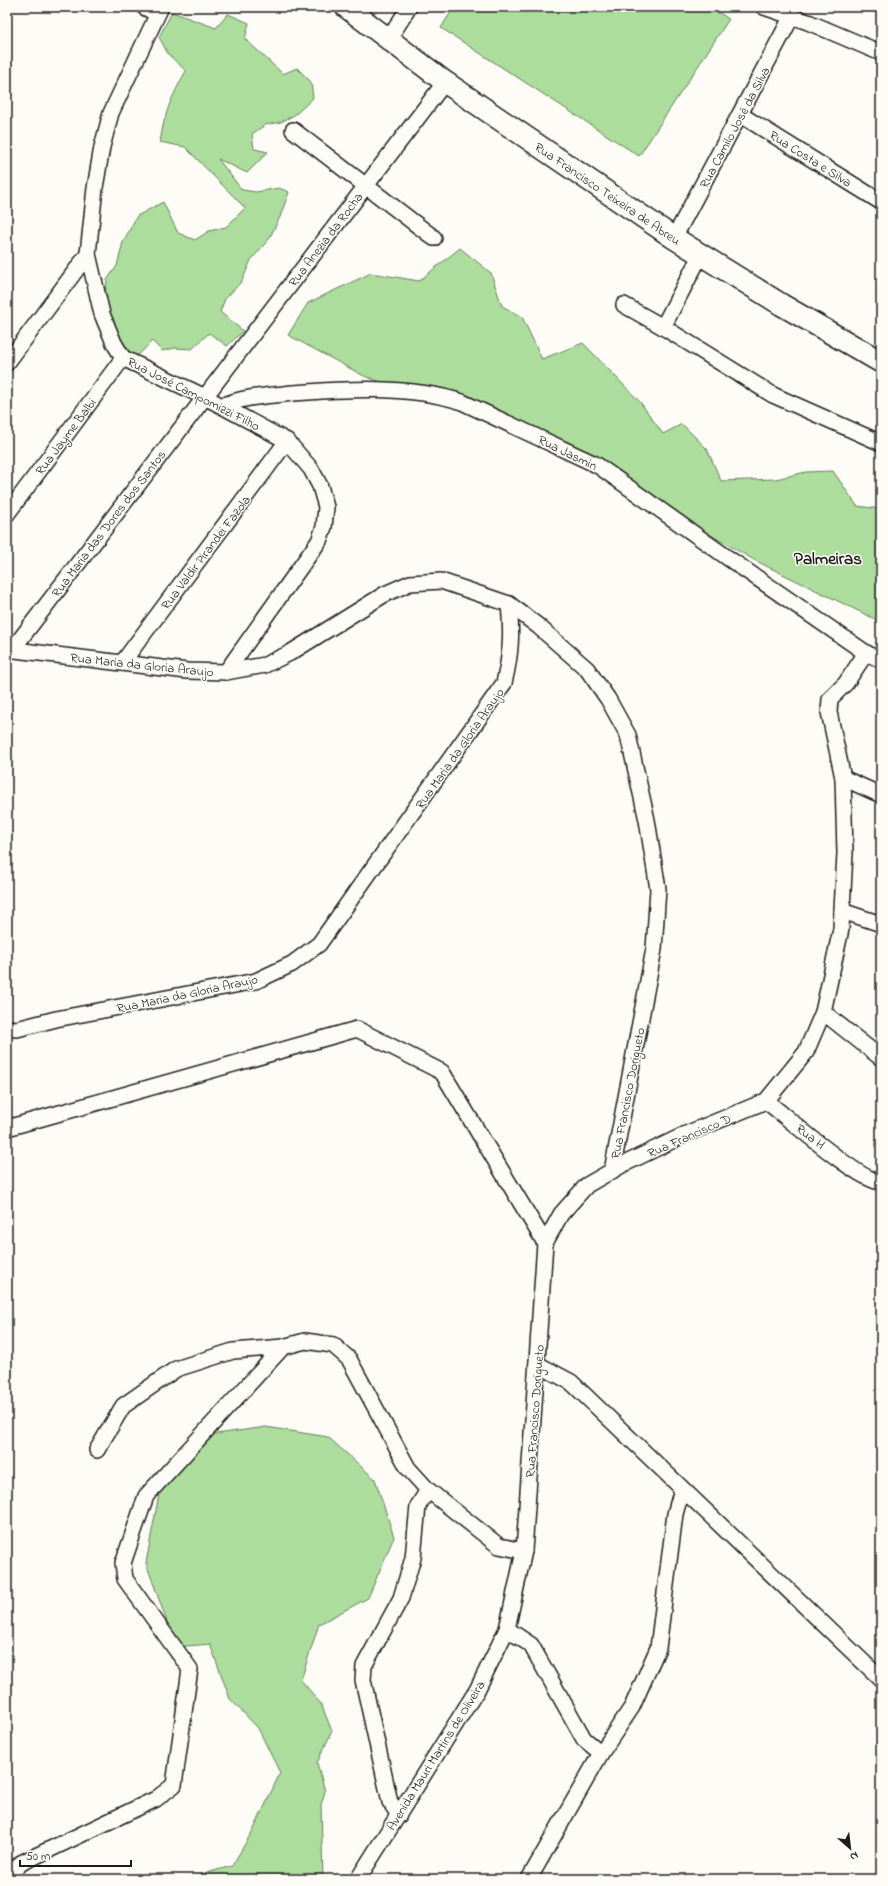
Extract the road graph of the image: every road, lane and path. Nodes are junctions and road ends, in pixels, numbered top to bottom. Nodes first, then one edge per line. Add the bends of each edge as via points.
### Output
1 (346, 7) edge
2 (409, 7) edge
3 (764, 7) edge
4 (154, 9) edge
5 (792, 16) junction
6 (389, 39) junction
7 (881, 53) edge
8 (445, 82) junction
9 (741, 114) junction
10 (293, 130) dead end
11 (365, 186) junction
12 (881, 202) edge
13 (434, 238) dead end
14 (674, 238) junction
15 (88, 254) junction
16 (701, 254) junction
17 (624, 305) dead end
18 (663, 327) junction
19 (123, 358) junction
20 (881, 362) edge
21 (7, 363) edge
22 (205, 397) junction
23 (222, 406) junction
24 (287, 441) junction
25 (881, 443) edge
26 (7, 514) edge
27 (508, 604) junction
28 (9, 650) edge
29 (866, 653) junction
30 (881, 660) edge
31 (122, 663) junction
32 (226, 672) junction
33 (843, 778) junction
34 (881, 795) edge
35 (842, 911) junction
36 (881, 924) edge
37 (823, 1012) junction
38 (7, 1028) edge
39 (881, 1058) edge
40 (766, 1101) junction
41 (7, 1128) edge
42 (612, 1171) junction
43 (881, 1182) edge
44 (545, 1243) junction
45 (283, 1347) junction
46 (537, 1364) junction
47 (97, 1450) dead end
48 (682, 1489) junction
49 (428, 1490) junction
50 (524, 1551) junction
51 (507, 1629) junction
52 (881, 1679) edge
53 (601, 1753) junction
54 (399, 1815) junction
55 (7, 1878) edge
56 (358, 1879) edge
57 (529, 1879) edge

1 - 6 street, Rua Francisco Teixeira de Abreu
2 - 6 street
3 - 5 street
4 - 15 street, Rua José Campomizzi Filho via 110,113 95,188
5 - 7 street
5 - 9 street, Rua Camilo José da Silva
6 - 8 street, Rua Francisco Teixeira de Abreu
8 - 11 street, Rua Anezia da Rocha
8 - 14 street, Rua Francisco Teixeira de Abreu
9 - 12 street, Rua Costa e Silva
9 - 14 street, Rua Camilo José da Silva
10 - 11 street
11 - 13 street
11 - 22 street, Rua Anezia da Rocha
14 - 16 street, Rua Francisco Teixeira de Abreu
15 - 19 street, Rua José Campomizzi Filho via 102,314
15 - 21 street
16 - 18 street
16 - 20 street, Rua Francisco Teixeira de Abreu via 782,305
17 - 18 street
18 - 25 street via 773,395
19 - 22 street, Rua José Campomizzi Filho
19 - 26 street, Rua Jayme Balbi
22 - 23 street, Rua José Campomizzi Filho
22 - 28 street, Rua Maria das Dores dos Santos
23 - 24 street, Rua José Campomizzi Filho
23 - 29 street, Rua Jasmin via 246,398 331,390 442,395 462,402 597,465
24 - 31 street, Rua Valdir Pirandei Fazola
24 - 32 street, Rua José Campomizzi Filho via 311,470 320,486 326,507 324,527 319,541
27 - 32 street, Rua Maria da Gloria Araujo via 440,581 410,584 385,594 290,653 265,665
27 - 38 street, Rua Maria da Gloria Araujo via 512,628 511,656 504,683 319,944 292,964 256,981 56,1019 17,1029
27 - 42 street, Rua Francisco Dorigueto via 538,626 587,669 608,699 628,736 647,820 658,889 654,949
28 - 31 street, Rua Maria da Gloria Araujo
29 - 30 street, Rua Jasmin
29 - 33 street via 846,683 830,698 829,712
31 - 32 street, Rua Maria da Gloria Araujo via 187,671
33 - 34 street
33 - 35 street via 845,853
35 - 36 street
35 - 37 street via 841,929
37 - 39 street
37 - 40 street via 806,1052
40 - 42 street, Rua Francisco D via 686,1134
40 - 43 street, Rua H via 855,1171 875,1182
41 - 44 street via 356,1029 442,1072
42 - 44 street, Rua Francisco Dorigueto via 587,1185 560,1214
44 - 46 street, Rua Francisco Dorigueto
45 - 47 street via 232,1351 176,1369 123,1406
45 - 49 street via 305,1341 333,1345 349,1359 408,1468
45 - 55 street via 146,1496 123,1563 125,1579 190,1669 174,1785 156,1799 21,1863
46 - 48 street via 571,1382
46 - 50 street, Rua Francisco Dorigueto
48 - 52 street
48 - 53 street via 675,1514 658,1648 632,1707
49 - 50 street via 499,1546
49 - 54 street via 418,1506 413,1558 401,1598 364,1666 363,1680 390,1802
50 - 51 street, Rua Francisco Dorigueto
51 - 53 street via 531,1645 584,1739
51 - 54 street, Avenida Mauri Martins de Oliveira via 477,1690
53 - 57 street
54 - 56 street, Avenida Mauri Martins de Oliveira

